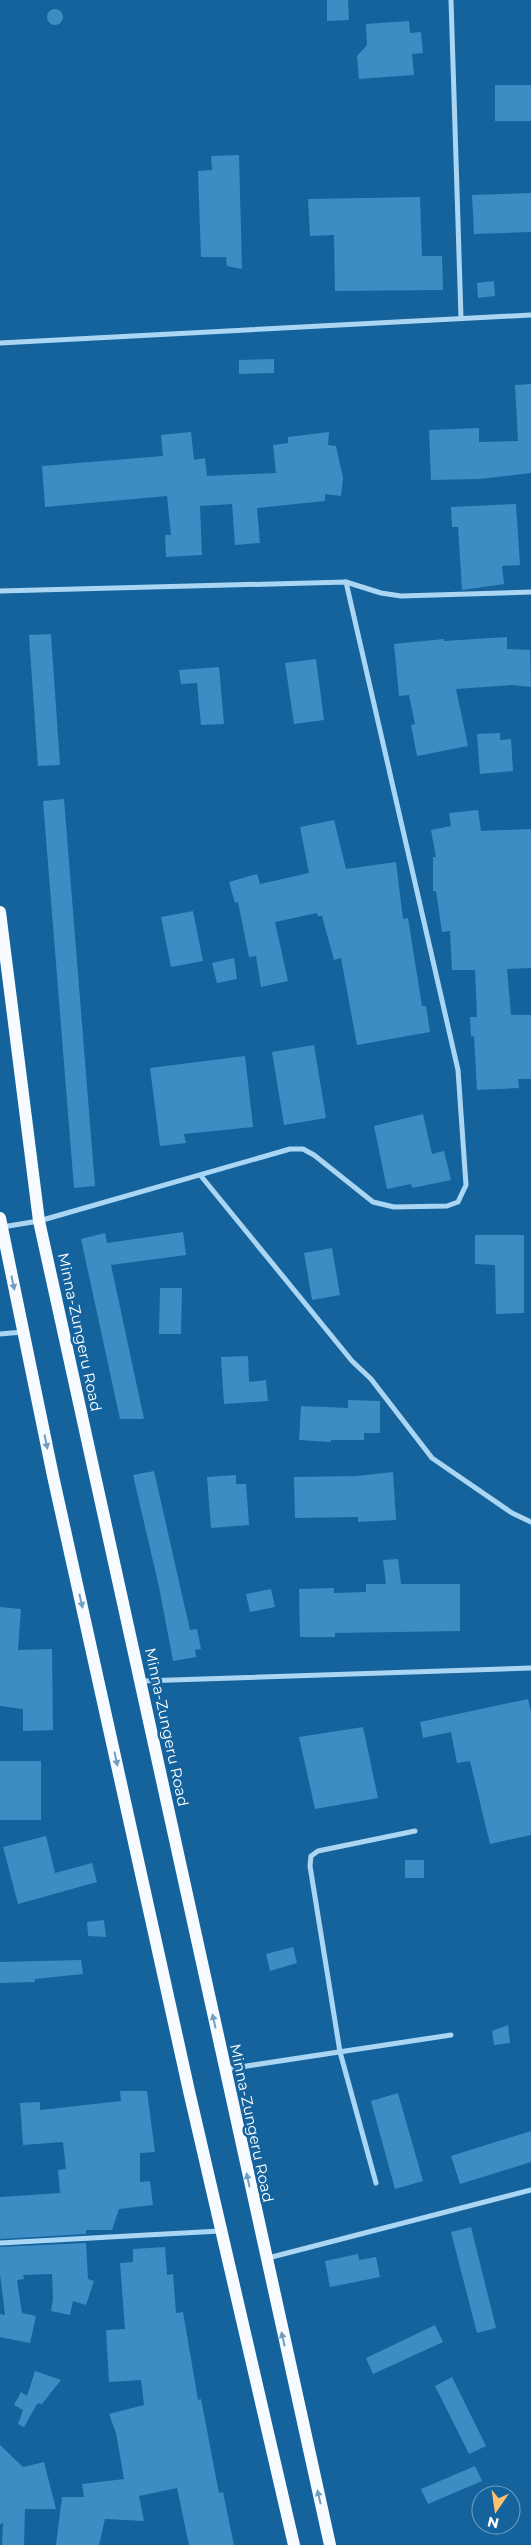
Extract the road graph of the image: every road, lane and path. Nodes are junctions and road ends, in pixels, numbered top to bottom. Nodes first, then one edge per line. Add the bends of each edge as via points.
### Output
1 (451, 0) edge
2 (531, 315) edge
3 (461, 318) junction
4 (0, 343) edge
5 (346, 582) junction
6 (0, 591) edge
7 (531, 592) edge
8 (0, 912) edge
9 (201, 1176) junction
10 (39, 1221) junction
11 (1, 1222) edge
12 (23, 1332) junction
13 (0, 1334) edge
14 (531, 1522) edge
15 (531, 1668) edge
16 (140, 1681) junction
17 (415, 1831) dead end
18 (451, 2035) dead end
19 (340, 2052) junction
20 (224, 2070) junction
21 (376, 2183) dead end
22 (531, 2190) edge
23 (220, 2231) junction
24 (0, 2243) edge
25 (265, 2259) junction
26 (294, 2545) edge
27 (330, 2545) edge

1 - 3 street
2 - 3 street
3 - 4 street
5 - 6 street
5 - 7 street via 381,594 401,596
5 - 9 street via 458,1070 466,1186 458,1202 447,1206 384,1206 303,1149 290,1149
8 - 10 main road, Minna-Zungeru Road
9 - 10 street
9 - 14 street via 352,1361 371,1379 432,1458 512,1513
10 - 11 street
10 - 16 main road, Minna-Zungeru Road
11 -> 12 main road
12 - 13 street
12 -> 23 main road
15 - 16 street
20 -> 16 main road, Minna-Zungeru Road
17 - 19 street via 318,1851 311,1856
18 - 19 street
19 - 20 street
19 - 21 street
25 -> 20 main road, Minna-Zungeru Road
22 - 25 street
23 - 24 street
23 - 26 main road
27 -> 25 main road, Minna-Zungeru Road

